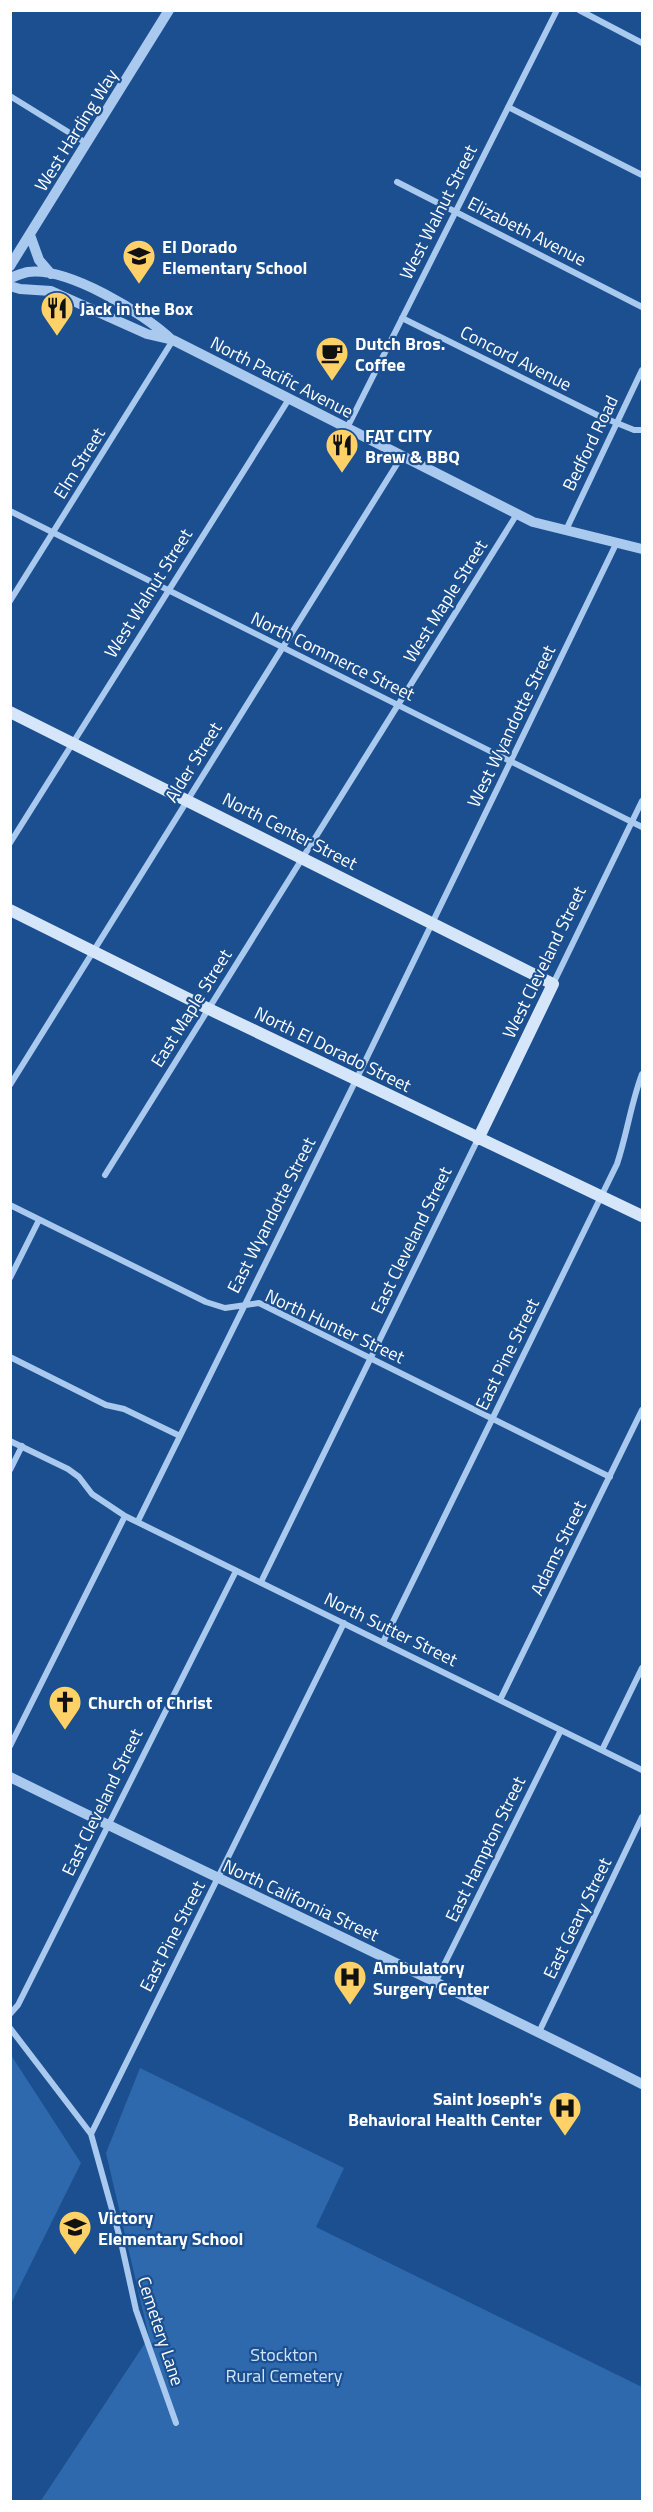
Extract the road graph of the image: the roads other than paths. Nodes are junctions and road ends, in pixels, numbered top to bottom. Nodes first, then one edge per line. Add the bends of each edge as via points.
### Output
1 (169, 10) edge
2 (556, 10) edge
3 (579, 10) edge
4 (642, 43) edge
5 (10, 96) edge
6 (508, 107) junction
7 (86, 143) junction
8 (642, 175) edge
9 (397, 182) dead end
10 (455, 212) junction
11 (30, 235) junction
12 (10, 266) edge
13 (51, 274) junction
14 (10, 278) edge
15 (10, 286) edge
16 (642, 306) edge
17 (402, 318) junction
18 (172, 340) junction
19 (642, 370) edge
20 (289, 399) junction
21 (617, 424) junction
22 (347, 428) junction
23 (642, 430) edge
24 (402, 456) junction
25 (10, 511) edge
26 (517, 514) junction
27 (566, 530) junction
28 (53, 533) junction
29 (616, 542) junction
30 (642, 549) edge
31 (168, 590) junction
32 (10, 601) edge
33 (283, 647) junction
34 (398, 705) junction
35 (10, 712) edge
36 (72, 743) junction
37 (511, 761) junction
38 (187, 800) junction
39 (642, 801) edge
40 (632, 822) junction
41 (642, 826) edge
42 (10, 843) edge
43 (304, 858) junction
44 (10, 910) edge
45 (431, 922) junction
46 (95, 951) junction
47 (553, 984) junction
48 (209, 1008) junction
49 (642, 1074) edge
50 (356, 1080) junction
51 (10, 1085) edge
52 (478, 1139) junction
53 (105, 1175) dead end
54 (601, 1197) junction
55 (10, 1205) edge
56 (642, 1216) edge
57 (39, 1220) junction
58 (10, 1278) edge
59 (243, 1305) junction
60 (10, 1357) edge
61 (370, 1358) junction
62 (642, 1410) edge
63 (492, 1418) junction
64 (180, 1436) junction
65 (10, 1441) edge
66 (22, 1446) junction
67 (10, 1470) edge
68 (610, 1477) junction
69 (125, 1516) junction
70 (138, 1521) junction
71 (236, 1570) junction
72 (261, 1582) junction
73 (344, 1623) junction
74 (383, 1642) junction
75 (642, 1668) edge
76 (500, 1700) junction
77 (561, 1730) junction
78 (10, 1746) edge
79 (602, 1750) junction
80 (642, 1770) edge
81 (10, 1777) edge
82 (642, 1817) edge
83 (108, 1825) junction
84 (218, 1879) junction
85 (436, 1982) junction
86 (10, 2014) edge
87 (10, 2028) edge
88 (539, 2032) junction
89 (642, 2084) edge
90 (91, 2134) junction
91 (176, 2422) dead end

1 - 7 street, West Harding Way
2 - 6 street, West Walnut Street
3 - 4 street
5 - 7 street
6 - 8 street
6 - 10 street, West Walnut Street
7 - 11 street, West Harding Way
9 - 10 street, Elizabeth Avenue
10 - 16 street, Elizabeth Avenue
10 - 17 street, West Walnut Street
11 - 12 street, West Harding Way
11 - 13 street via 39,260
13 - 14 street, North Pacific Avenue via 28,272
13 - 18 street, North Pacific Avenue via 95,290 154,322
15 - 18 street, North Pacific Avenue via 51,291 147,334
17 - 21 street, Concord Avenue
17 - 22 street, West Walnut Street
18 - 20 street, North Pacific Avenue
18 - 28 street, Elm Street
19 - 21 street, Bedford Road
20 - 22 street, North Pacific Avenue
20 - 31 street, West Walnut Street
21 - 23 street, Concord Avenue
21 - 27 street, Bedford Road
22 - 24 street, North Pacific Avenue
24 - 26 street, North Pacific Avenue
24 - 33 street, Alder Street
25 - 28 street, North Commerce Street
26 - 27 street, North Pacific Avenue
26 - 34 street, West Maple Street
27 - 29 street, North Pacific Avenue
28 - 31 street, North Commerce Street
28 - 32 street, Elm Street
29 - 30 street, North Pacific Avenue
29 - 37 street, West Wyandotte Street
31 - 33 street, North Commerce Street
31 - 36 street, West Walnut Street
33 - 34 street, North Commerce Street
33 - 38 street, Alder Street
34 - 37 street, North Commerce Street
34 - 43 street, West Maple Street
35 - 36 main road, North Center Street
36 - 38 main road, North Center Street
36 - 42 street, West Walnut Street
37 - 40 street, North Commerce Street
37 - 45 street, West Wyandotte Street
38 - 43 main road, North Center Street
38 - 46 street, Alder Street
39 - 40 street, West Cleveland Street
40 - 41 street, North Commerce Street
40 - 47 street, West Cleveland Street
43 - 45 main road, North Center Street
43 - 48 street, East Maple Street
44 - 46 main road, North El Dorado Street
45 - 47 main road, North Center Street
45 - 50 street, East Wyandotte Street
46 - 48 main road, North El Dorado Street
46 - 51 street, Alder Street
47 - 52 main road, West Cleveland Street
48 - 50 main road, North El Dorado Street
48 - 53 street, East Maple Street
49 - 54 street, East Pine Street via 617,1164
50 - 52 main road, North El Dorado Street
50 - 59 street, East Wyandotte Street
52 - 54 main road, North El Dorado Street
52 - 61 street, East Cleveland Street
54 - 56 main road, North El Dorado Street
54 - 63 street, East Pine Street
55 - 57 street, North Hunter Street
57 - 58 street
57 - 59 street, North Hunter Street via 206,1302 225,1308
59 - 61 street, North Hunter Street via 259,1303
59 - 64 street, East Wyandotte Street
60 - 64 street via 106,1405 124,1408
61 - 63 street, North Hunter Street
61 - 72 street, East Cleveland Street
62 - 68 street, Adams Street
63 - 68 street, North Hunter Street
63 - 74 street, East Pine Street
64 - 70 street, East Wyandotte Street
65 - 66 street, North Sutter Street
66 - 67 street
66 - 69 street, North Sutter Street via 68,1469 92,1494
68 - 76 street, Adams Street
69 - 70 street, North Sutter Street
69 - 78 street
70 - 71 street, North Sutter Street
71 - 72 street, North Sutter Street
71 - 83 street, East Cleveland Street
72 - 73 street, North Sutter Street
73 - 74 street, North Sutter Street
73 - 84 street, East Pine Street
74 - 76 street, North Sutter Street
75 - 79 street
76 - 77 street, North Sutter Street
77 - 79 street, North Sutter Street
77 - 85 street, East Hampton Street
79 - 80 street, North Sutter Street
81 - 83 street, North California Street
82 - 88 street, East Geary Street
83 - 84 street, North California Street
83 - 86 street, East Cleveland Street
84 - 85 street, North California Street
84 - 90 street, East Pine Street
85 - 88 street, North California Street
87 - 90 street, Cemetery Lane
88 - 89 street, North California Street
90 - 91 street, Cemetery Lane via 136,2310

